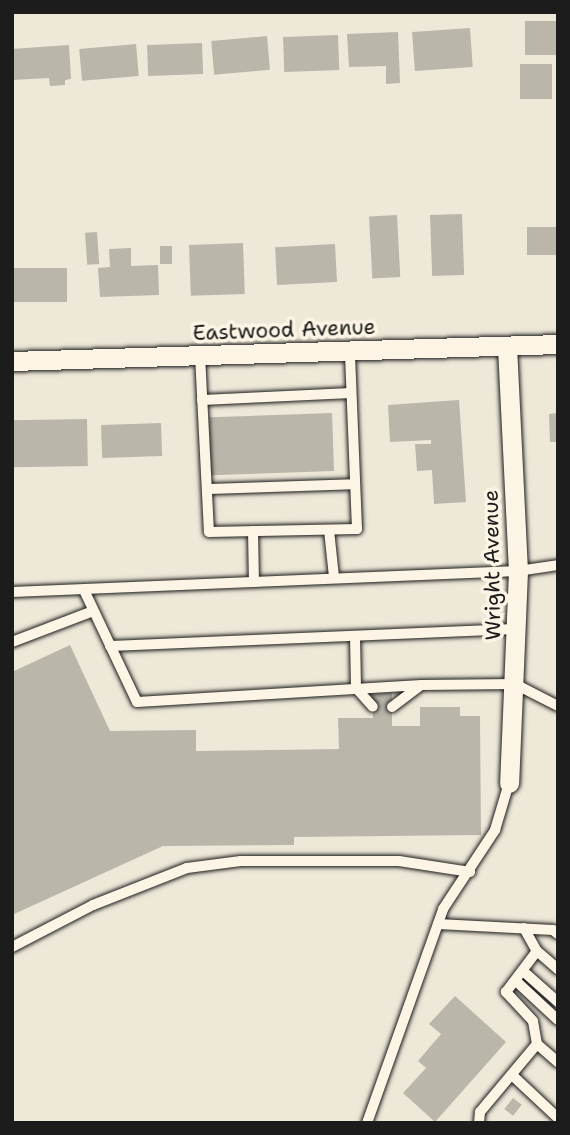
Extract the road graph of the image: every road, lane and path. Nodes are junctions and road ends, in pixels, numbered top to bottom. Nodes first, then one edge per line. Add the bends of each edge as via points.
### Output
1 (558, 344) edge
2 (507, 346) junction
3 (350, 351) junction
4 (200, 355) junction
5 (12, 361) edge
6 (351, 393) junction
7 (202, 400) junction
8 (355, 484) junction
9 (207, 489) junction
10 (329, 530) junction
11 (253, 531) junction
12 (558, 565) edge
13 (518, 571) junction
14 (334, 577) junction
15 (254, 582) junction
16 (84, 590) junction
17 (12, 592) edge
18 (93, 611) junction
19 (516, 629) junction
20 (355, 636) junction
21 (12, 642) edge
22 (110, 646) junction
23 (515, 684) junction
24 (421, 685) junction
25 (356, 688) junction
26 (373, 706) dead end
27 (558, 706) edge
28 (392, 707) dead end
29 (509, 783) joint
30 (470, 872) junction
31 (438, 924) junction
32 (524, 928) junction
33 (558, 934) edge
34 (12, 947) edge
35 (537, 951) junction
36 (558, 969) edge
37 (523, 971) junction
38 (516, 981) junction
39 (558, 1002) edge
40 (558, 1020) edge
41 (537, 1044) junction
42 (558, 1062) edge
43 (512, 1075) junction
44 (480, 1111) junction
45 (558, 1118) edge
46 (367, 1123) edge
47 (470, 1123) edge
48 (479, 1123) edge

1 - 2 street, Eastwood Avenue
2 - 3 street, Eastwood Avenue
2 - 13 street, Wright Avenue
3 - 4 street, Eastwood Avenue
3 - 6 lane
4 - 5 street, Eastwood Avenue
4 - 7 lane
6 - 7 lane
6 - 8 lane
7 - 9 lane
8 - 9 lane
8 - 10 lane via 357,529
9 - 11 lane via 209,532
10 - 11 lane
10 - 14 lane
11 - 15 lane
12 - 13 lane
13 - 14 lane
13 - 19 street, Wright Avenue
14 - 15 lane
15 - 16 lane
16 - 17 lane
16 - 18 lane
18 - 21 lane
18 - 22 lane
19 - 20 lane
19 - 23 street, Wright Avenue
20 - 22 lane
20 - 25 lane
22 - 25 lane via 137,702
23 - 24 lane
23 - 27 lane
23 - 29 street, Wright Avenue
24 - 25 lane
24 - 28 lane
25 - 26 lane
29 - 30 lane via 495,830
30 - 31 lane
30 - 34 lane via 399,862 241,861 187,868 93,905
31 - 32 lane
31 - 46 lane
32 - 33 lane
32 - 35 lane
35 - 36 lane
35 - 37 lane
37 - 38 lane
37 - 39 lane
38 - 40 lane
38 - 41 lane via 506,992 533,1021
41 - 42 lane
41 - 43 lane
43 - 44 lane
43 - 45 lane
44 - 47 lane
44 - 48 lane

